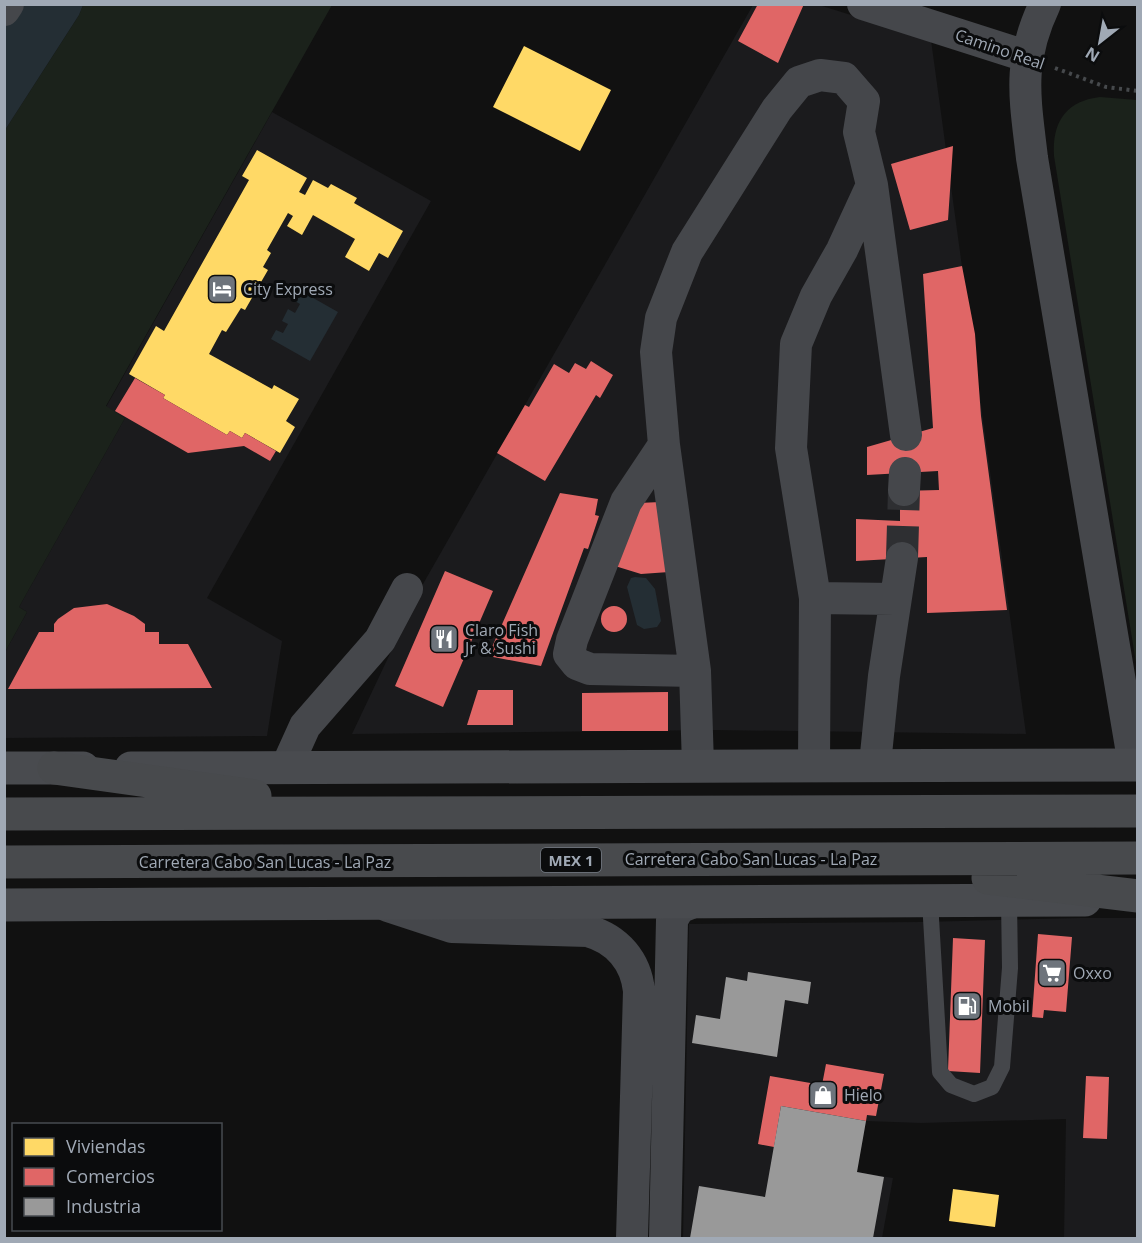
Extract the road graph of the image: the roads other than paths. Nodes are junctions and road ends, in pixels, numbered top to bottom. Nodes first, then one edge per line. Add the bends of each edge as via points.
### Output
1 (8, 4) edge
2 (862, 4) edge
3 (1044, 4) edge
4 (4, 10) edge
5 (1026, 56) junction
6 (872, 184) junction
7 (906, 435) dead end
8 (664, 445) junction
9 (902, 558) tunnel mouth
10 (407, 589) dead end
11 (815, 598) junction
12 (896, 599) junction
13 (695, 671) junction
14 (875, 764) junction
15 (698, 765) junction
16 (814, 765) junction
17 (1136, 765) edge
18 (4, 768) edge
19 (54, 768) junction
20 (286, 768) junction
21 (1137, 811) edge
22 (373, 812) junction
23 (4, 814) edge
24 (1137, 858) edge
25 (801, 859) junction
26 (4, 862) edge
27 (1137, 898) edge
28 (1009, 901) junction
29 (694, 902) junction
30 (930, 902) junction
31 (380, 904) junction
32 (4, 905) edge
33 (632, 1239) edge
34 (665, 1239) edge

1 - 4 street
2 - 5 street, Camino Real
3 - 5 street
5 - 17 street via 1024,88 1032,158
6 - 7 street
6 - 8 street via 859,132 864,101 844,78 820,75 799,82 777,109 687,252 661,318 656,352
6 - 11 street via 796,344 791,448
8 - 13 street
8 - 13 street via 626,502 569,654 577,664 590,669
9 - 12 street
10 - 20 street via 380,640 305,726
11 - 12 street
11 - 16 street
12 - 14 street
13 - 15 street
14 - 16 main road
14 - 17 main road
15 - 16 main road
15 - 20 main road
18 - 19 main road
19 - 20 main road
19 - 22 highway
21 - 22 highway
22 - 23 highway
24 - 25 highway, Carretera Cabo San Lucas - La Paz / MEX 1
25 - 26 highway, Carretera Cabo San Lucas - La Paz / MEX 1
25 - 27 highway via 1031,881
27 - 28 main road
28 - 30 main road
28 - 30 lane via 1010,968 1002,1067 992,1087 974,1094 951,1085 940,1072
29 - 30 main road
29 - 31 main road
29 - 34 street via 679,908 672,920
31 - 32 main road
31 - 33 street via 452,927 588,931 617,946 630,960 639,991

